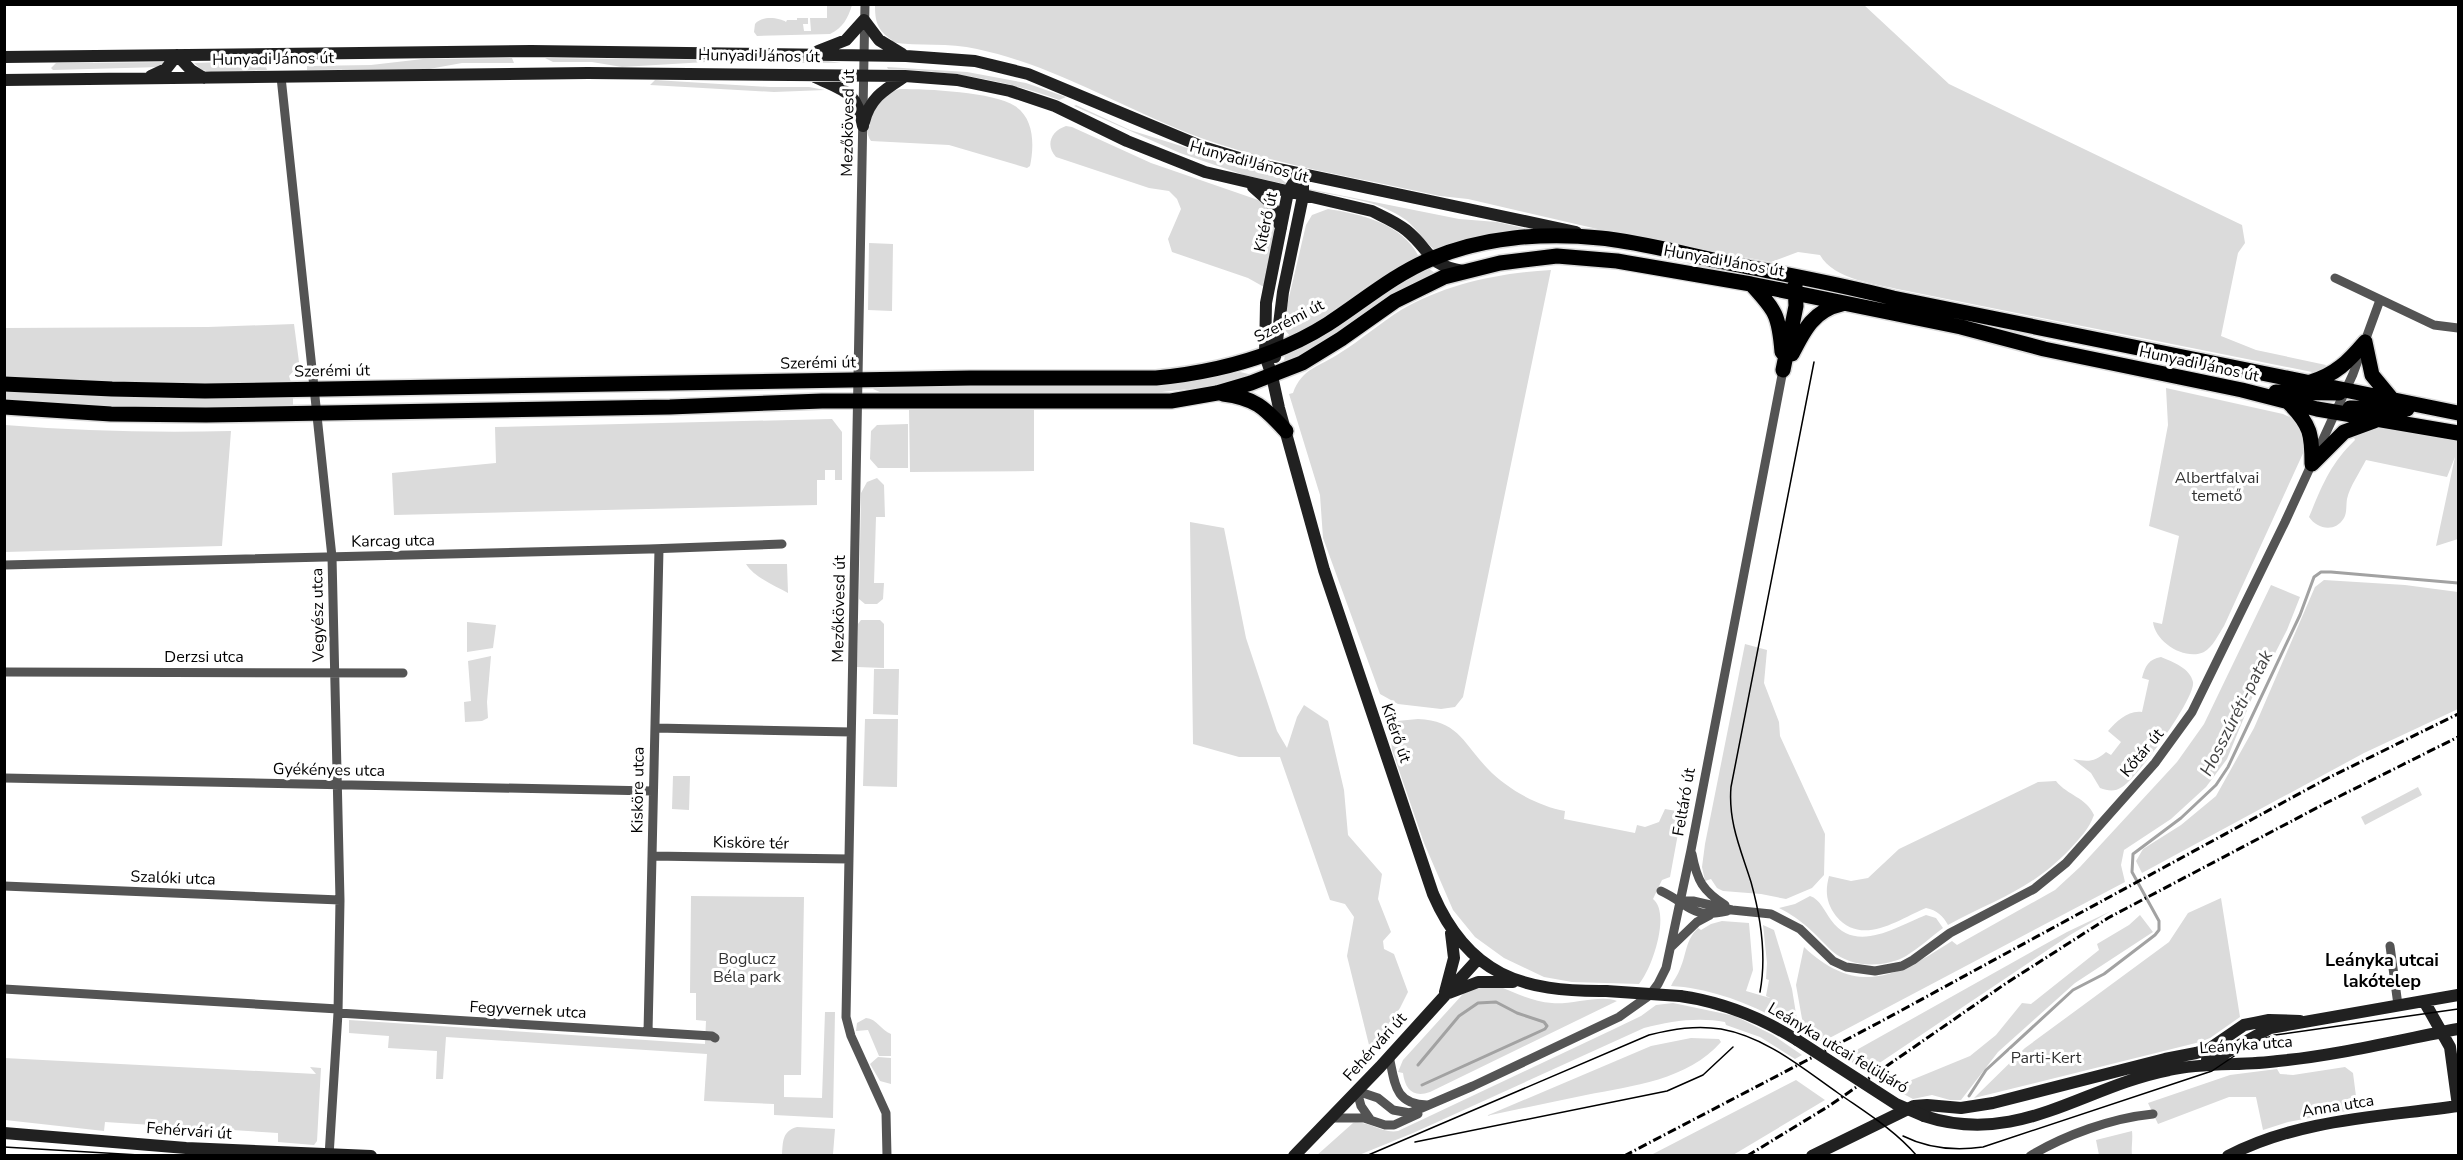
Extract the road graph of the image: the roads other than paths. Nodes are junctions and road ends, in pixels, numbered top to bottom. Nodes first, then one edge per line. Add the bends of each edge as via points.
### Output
1 (865, 4) edge
2 (864, 20) junction
3 (531, 51) junction
4 (280, 54) junction
5 (811, 54) junction
6 (864, 55) junction
7 (177, 56) junction
8 (906, 56) junction
9 (4, 57) edge
10 (22, 57) junction
11 (532, 73) junction
12 (812, 75) junction
13 (864, 76) junction
14 (905, 76) junction
15 (281, 77) junction
16 (204, 78) junction
17 (141, 79) junction
18 (4, 80) edge
19 (23, 80) junction
20 (862, 126) junction
21 (1299, 174) junction
22 (1247, 183) junction
23 (1288, 192) junction
24 (1304, 196) junction
25 (1281, 230) junction
26 (1601, 238) junction
27 (1431, 259) junction
28 (1465, 271) junction
29 (1786, 274) junction
30 (2335, 278) dead end
31 (1751, 284) junction
32 (1797, 293) junction
33 (2379, 300) junction
34 (1845, 303) junction
35 (2458, 328) edge
36 (2365, 342) junction
37 (1270, 353) junction
38 (1784, 370) junction
39 (1272, 376) junction
40 (857, 380) junction
41 (2310, 382) junction
42 (4, 384) edge
43 (2346, 389) junction
44 (314, 390) junction
45 (2242, 390) junction
46 (1217, 393) junction
47 (2391, 398) junction
48 (857, 402) junction
49 (2288, 402) junction
50 (4, 408) edge
51 (2451, 411) edge
52 (2336, 412) junction
53 (317, 413) junction
54 (2379, 420) junction
55 (1286, 431) junction
56 (2458, 433) edge
57 (2312, 464) junction
58 (782, 544) dead end
59 (659, 549) junction
60 (332, 557) junction
61 (4, 565) edge
62 (4, 672) edge
63 (334, 673) junction
64 (403, 673) dead end
65 (655, 728) junction
66 (852, 732) junction
67 (4, 778) edge
68 (337, 786) junction
69 (653, 791) junction
70 (1691, 850) junction
71 (652, 856) junction
72 (849, 859) junction
73 (4, 886) edge
74 (1661, 891) dead end
75 (340, 900) junction
76 (1681, 901) junction
77 (1732, 910) junction
78 (1711, 914) junction
79 (1450, 929) junction
80 (2390, 946) dead end
81 (1671, 947) junction
82 (1478, 959) junction
83 (1520, 982) junction
84 (4, 989) edge
85 (1606, 991) joint
86 (2458, 995) edge
87 (1444, 996) junction
88 (2424, 1001) junction
89 (2398, 1005) junction
90 (338, 1011) junction
91 (2300, 1021) junction
92 (2458, 1029) edge
93 (648, 1032) junction
94 (2443, 1032) junction
95 (715, 1038) dead end
96 (1389, 1056) junction
97 (2189, 1066) junction
98 (1357, 1091) junction
99 (1432, 1105) junction
100 (2458, 1107) edge
101 (2153, 1114) dead end
102 (1332, 1118) junction
103 (1370, 1119) junction
104 (4, 1133) edge
105 (2050, 1145) junction
106 (329, 1155) edge
107 (371, 1155) edge
108 (887, 1155) edge
109 (1294, 1155) edge
110 (1812, 1155) edge
111 (2030, 1155) edge
112 (2053, 1155) edge
113 (2228, 1155) edge

1 - 2 street, Mezőkövesd út
2 - 5 main road via 846,40
2 - 6 street, Mezőkövesd út
2 - 8 main road via 879,40
3 - 4 main road, Hunyadi János út
3 - 5 main road, Hunyadi János út
3 - 11 main road
4 - 7 main road, Hunyadi János út
4 - 15 main road
5 - 6 main road, Hunyadi János út
6 - 8 main road, Hunyadi János út
6 - 13 street, Mezőkövesd út
7 - 10 main road, Hunyadi János út
7 - 16 main road
7 - 17 main road via 166,69
8 - 21 main road, Hunyadi János út via 1011,68 1203,147
9 - 10 main road, Hunyadi János út
10 - 19 main road
11 - 12 main road, Hunyadi János út
11 - 15 main road, Hunyadi János út
12 - 13 main road, Hunyadi János út
12 - 20 main road via 857,101
13 - 14 main road, Hunyadi János út
13 - 20 street, Mezőkövesd út
14 - 20 main road via 872,101
14 - 22 main road, Hunyadi János út via 957,80 1037,99 1167,158
15 - 16 main road, Hunyadi János út
15 - 44 street, Vegyész utca
16 - 17 main road, Hunyadi János út
17 - 19 main road, Hunyadi János út
18 - 19 main road, Hunyadi János út
20 - 40 street, Mezőkövesd út
21 - 23 main road, Kitérő út
21 - 24 main road, Kitérő út
21 - 26 main road, Hunyadi János út
22 - 23 main road, Hunyadi János út
22 - 25 main road via 1271,203
23 - 24 main road, Hunyadi János út
23 - 25 main road, Kitérő út
24 - 27 main road, Hunyadi János út via 1372,211 1392,220
24 - 37 main road, Kitérő út
25 - 37 main road, Kitérő út via 1266,303
26 - 27 main road, Szerémi út via 1514,238 1481,243
26 - 29 main road, Hunyadi János út
27 - 28 main road, Hunyadi János út
27 - 37 main road, Szerémi út via 1384,284 1320,329
28 - 31 main road, Hunyadi János út via 1526,258 1576,256
28 - 39 main road via 1404,296 1322,352
29 - 32 main road
29 - 41 main road, Hunyadi János út
30 - 33 street
31 - 32 main road, Hunyadi János út
31 - 38 main road via 1773,307 1779,322
32 - 34 main road, Hunyadi János út
32 - 38 main road
33 - 35 street via 2434,325
33 - 36 street, Kőtár út
34 - 38 main road via 1831,306 1813,318
34 - 45 main road, Hunyadi János út
36 - 41 main road via 2340,369
36 - 43 street, Kőtár út
36 - 47 main road via 2372,375
37 - 39 main road, Kitérő út
37 - 40 main road, Szerémi út via 1212,371 1156,378
38 - 70 street, Feltáró út
39 - 46 main road
39 - 55 main road, Kitérő út
40 - 44 main road, Szerémi út
40 - 48 street, Mezőkövesd út
41 - 43 main road, Hunyadi János út
42 - 44 main road, Szerémi út via 112,390
43 - 45 main road via 2337,394
43 - 47 main road, Hunyadi János út
43 - 52 street, Kőtár út
44 - 53 street, Vegyész utca
45 - 49 main road, Hunyadi János út
46 - 48 main road via 1170,401
46 - 55 main road via 1255,401
47 - 51 main road, Hunyadi János út
48 - 53 main road
48 - 66 street, Mezőkövesd út
49 - 52 main road, Hunyadi János út
49 - 57 main road via 2308,426
50 - 53 main road via 123,414
51 - 52 main road via 2358,407
52 - 54 main road, Hunyadi János út
52 - 57 street, Kőtár út
53 - 60 street, Vegyész utca
54 - 56 main road, Hunyadi János út
54 - 57 main road via 2344,432
55 - 79 main road, Kitérő út via 1331,592 1433,894
57 - 77 street, Kőtár út via 2192,712 2155,763 2080,849 2050,877 2016,900 1950,933 1902,966 1875,971 1833,961 1784,919
58 - 59 street, Karcag utca
59 - 60 street, Karcag utca
59 - 65 street, Kisköre utca
60 - 61 street, Karcag utca
60 - 63 street, Vegyész utca
62 - 63 street, Derzsi utca
63 - 64 street, Derzsi utca
63 - 68 street, Vegyész utca
65 - 66 street
65 - 69 street, Kisköre utca
66 - 72 street, Mezőkövesd út
67 - 68 street, Gyékényes utca
68 - 69 street, Gyékényes utca
68 - 75 street, Vegyész utca
69 - 71 street, Kisköre utca
70 - 76 street, Feltáró út
70 - 77 street, Kőtár út via 1695,871 1707,894
71 - 72 street, Kisköre tér
71 - 93 street, Kisköre utca
72 - 108 street, Mezőkövesd út via 846,1017 886,1113
73 - 75 street, Szalóki utca
74 - 76 street
75 - 90 street, Vegyész utca
76 - 77 street, Kőtár út
76 - 78 street via 1691,911
76 - 81 street, Feltáró út
77 - 78 street, Kőtár út
78 - 81 street, Kőtár út
79 - 82 main road, Kitérő út
79 - 87 main road via 1454,958
80 - 89 street
81 - 99 street, Feltáró út via 1658,984 1619,1017
82 - 83 main road, Kitérő út
82 - 87 main road, Fehérvári út
83 - 85 main road, Kitérő út via 1557,990
83 - 87 main road via 1478,982
84 - 90 street, Fegyvernek utca
85 - 97 main road, Leányka utcai felüljáró, bridge via 1704,999 1749,1014 1896,1104 1956,1125 1998,1125 2050,1112 2134,1080
86 - 88 main road, Leányka utca
87 - 96 main road, Fehérvári út
88 - 89 main road, Leányka utca
88 - 94 main road
89 - 91 main road, Leányka utca
90 - 93 street, Fegyvernek utca
90 - 106 street, Vegyész utca
91 - 97 main road, Leányka utca via 2260,1031 2222,1055
91 - 110 main road via 2269,1020 2244,1025 2209,1049 2196,1053 1974,1107 1914,1106
92 - 94 main road, Leányka utca
93 - 95 street, Fegyvernek utca
94 - 97 main road, Leányka utca via 2288,1060
94 - 100 main road via 2452,1055
96 - 98 main road, Fehérvári út
96 - 99 street via 1396,1089 1402,1098
98 - 99 street, Feltáró út via 1378,1098 1401,1113
98 - 102 main road, Fehérvári út
98 - 103 street
99 - 103 street, Feltáró út via 1394,1125
100 - 113 main road, Anna utca via 2292,1130
101 - 105 street via 2111,1122
102 - 103 street, Feltáró út
102 - 109 main road, Fehérvári út
104 - 106 main road, Fehérvári út
105 - 111 street
105 - 112 street
106 - 107 main road, Fehérvári út

